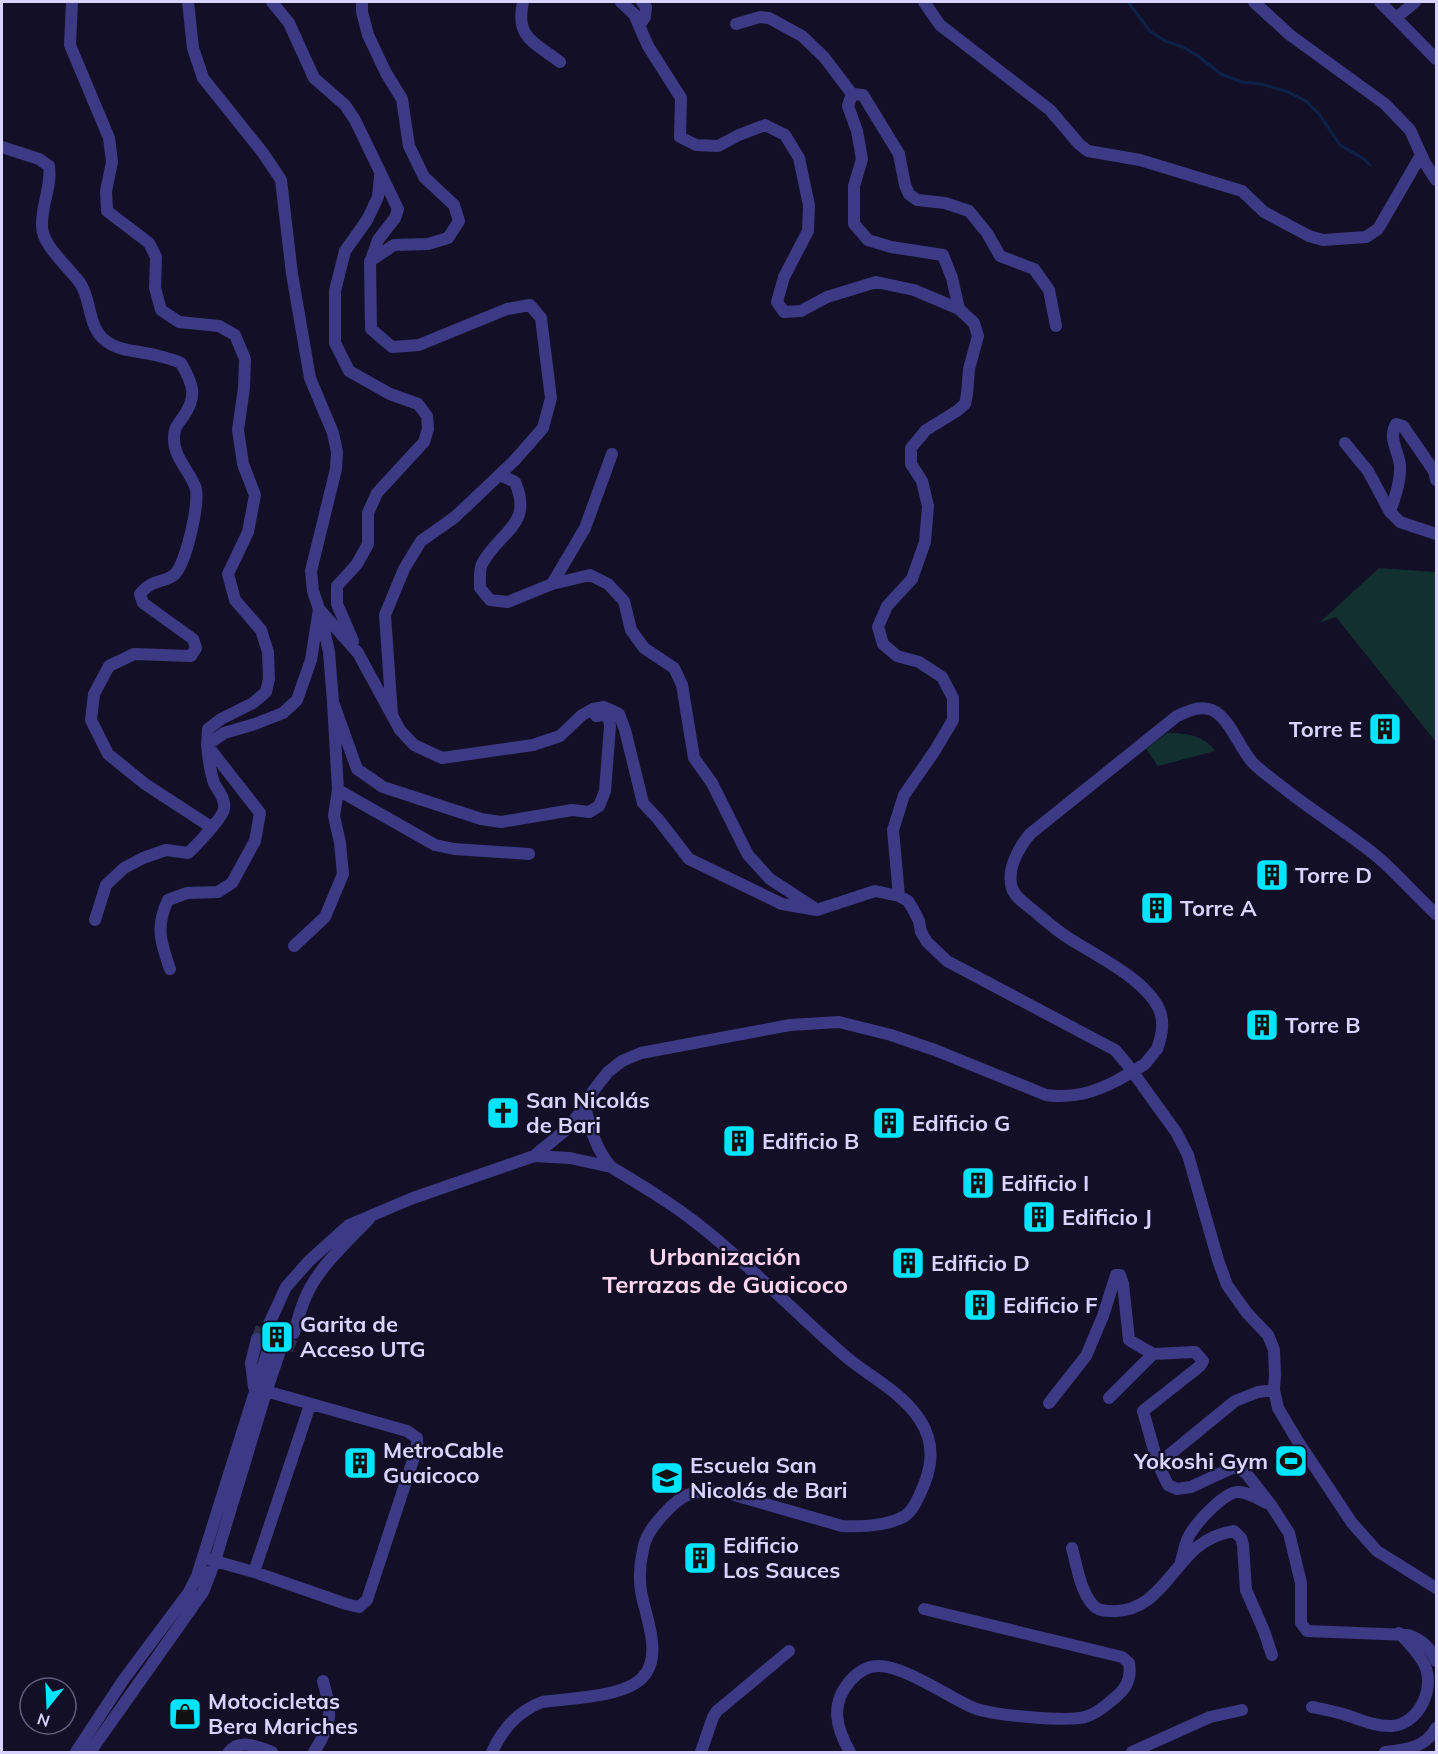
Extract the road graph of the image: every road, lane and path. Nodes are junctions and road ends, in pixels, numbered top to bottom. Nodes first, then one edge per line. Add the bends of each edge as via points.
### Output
1 (72, 2) edge
2 (188, 2) edge
3 (272, 2) edge
4 (362, 2) edge
5 (523, 2) edge
6 (621, 2) edge
7 (642, 2) edge
8 (924, 2) edge
9 (1254, 2) edge
10 (1380, 2) edge
11 (1416, 2) edge
12 (1396, 18) junction
13 (736, 24) dead end
14 (639, 26) junction
15 (1437, 59) edge
16 (560, 62) dead end
17 (852, 94) junction
18 (2, 147) edge
19 (1421, 155) junction
20 (380, 176) junction
21 (1437, 180) edge
22 (370, 261) junction
23 (959, 309) junction
24 (1056, 326) dead end
25 (1345, 443) dead end
26 (612, 454) dead end
27 (500, 475) junction
28 (1437, 480) edge
29 (1390, 512) junction
30 (1437, 534) edge
31 (552, 584) junction
32 (319, 609) junction
33 (358, 653) junction
34 (333, 702) junction
35 (596, 716) dead end
36 (393, 717) junction
37 (207, 745) junction
38 (338, 790) junction
39 (211, 826) junction
40 (529, 854) dead end
41 (899, 896) junction
42 (817, 910) junction
43 (1437, 914) edge
44 (95, 920) dead end
45 (294, 946) dead end
46 (170, 969) dead end
47 (585, 1107) junction
48 (534, 1156) junction
49 (611, 1167) junction
50 (372, 1216) junction
51 (1153, 1354) junction
52 (262, 1384) junction
53 (1274, 1390) junction
54 (1108, 1398) dead end
55 (1049, 1403) dead end
56 (310, 1405) junction
57 (1158, 1464) junction
58 (1271, 1504) junction
59 (1072, 1548) dead end
60 (210, 1559) junction
61 (1181, 1562) junction
62 (254, 1572) junction
63 (1437, 1588) edge
64 (924, 1610) dead end
65 (1400, 1633) junction
66 (789, 1651) dead end
67 (1272, 1655) dead end
68 (1437, 1660) edge
69 (323, 1681) dead end
70 (1312, 1707) dead end
71 (1242, 1710) dead end
72 (1437, 1728) edge
73 (76, 1752) edge
74 (90, 1752) edge
75 (229, 1752) edge
76 (272, 1752) edge
77 (314, 1752) edge
78 (492, 1752) edge
79 (701, 1752) edge
80 (849, 1752) edge
81 (1132, 1752) edge
82 (1385, 1752) edge

1 - 37 street via 70,45 109,138 107,211 149,243 156,257 155,288 161,310 179,322 219,326 235,335 245,359 238,430 243,464 255,495 248,531 228,574 235,600 261,630 268,652 269,679 266,692 253,703 208,729
2 - 32 street via 193,48 202,78 281,180 310,378 337,452 311,571
3 - 20 street via 289,23 314,78 345,105 355,120
4 - 22 street via 368,35 402,99 409,146 424,177 454,205 459,221 448,238 428,244 394,245
5 - 16 street via 520,24 527,37
6 - 14 street via 634,14
7 - 14 street via 645,17
8 - 19 street via 939,24 1050,110 1088,151 1140,160 1242,191 1264,212 1309,236 1323,240 1366,237 1378,229
9 - 19 street via 1290,35 1385,104 1410,130
10 - 12 street
11 - 12 street
12 - 15 street
13 - 17 street via 769,18 802,36
14 - 23 street via 681,98 680,137 696,145 718,146 765,125 785,135 800,158 809,205 808,231 784,277 777,302 784,312 801,311 828,297 876,282 914,290
17 - 23 street via 848,106 862,159 854,186 854,224 868,240 943,255
17 - 24 street via 863,95 899,154 909,194 917,200 969,211 1000,256 1034,269 1049,290
18 - 39 street via 49,166 51,179 42,228 55,255 81,284 97,332 106,342 120,348 181,363 194,393 174,429 174,448 196,489 193,528 175,574 146,587 140,594 143,603 193,639 196,648 191,656 134,654 109,666 94,694 91,720 108,754 145,784
19 - 21 street
20 - 22 street via 398,209
20 - 33 street via 378,197 368,220 345,251 334,291 335,343 349,371 390,394 418,404 427,416 428,429 424,442 377,493 368,513 368,544 357,564 337,586 338,604
22 - 27 street via 371,329 392,347 419,345 507,309 530,305 542,318 551,398 546,418 543,428
23 - 41 street via 974,323 978,336 965,404 926,430 911,448 911,464 922,481 928,506 925,542 912,579 887,606 878,627 883,644 897,656 919,662 942,677 953,698 953,720 904,795 893,830
25 - 29 street via 1368,471
26 - 31 street via 585,528
27 - 31 street via 515,482 521,497 518,520 480,566 480,588 490,600 508,602
27 - 36 street via 455,517 420,541 404,569 385,615
28 - 29 street via 1403,426 1396,424 1393,441 1400,465
29 - 30 street via 1400,522
31 - 42 street via 590,575 608,584 624,601 631,630 644,648 674,668 682,685 694,758 712,783 748,855 770,879
32 - 33 street
32 - 34 street via 329,652
32 - 37 street via 311,660 297,700 283,713 224,733
33 - 36 street
34 - 35 street via 357,769 373,781 481,819 501,822 572,810 590,812 599,806 605,791 610,726 609,718
34 - 38 street
36 - 42 street via 414,745 441,758 533,745 560,736 582,715 604,707 619,714 643,803 689,859 782,904
37 - 39 street via 214,783 224,800 221,817
37 - 46 street via 260,813 255,841 232,883 218,892 187,893 168,900 159,937
38 - 40 street via 435,845
38 - 45 street via 334,816 343,874 325,917
39 - 44 street via 188,852 166,850 124,868 106,885
41 - 42 street via 875,891
41 - 53 street via 913,909 927,942 947,961 1115,1050 1127,1064 1188,1155 1227,1285 1268,1335 1275,1357
43 - 47 street, bridge via 1372,853 1254,764 1218,714 1210,709 1195,709 1177,716 1030,834 1015,858 1011,880 1018,898 1055,929 1131,978 1154,1001 1162,1017 1161,1038 1144,1064 1084,1094 1046,1095 934,1050 872,1030 829,1022 790,1025 641,1053 608,1072
47 - 48 street via 567,1129
47 - 49 street via 590,1131
48 - 49 street via 570,1158
48 - 50 street
49 - 78 street via 700,1225 845,1356 911,1408 930,1442 932,1457 916,1501 906,1515 886,1523 842,1526 714,1491 693,1492 671,1504 655,1523 643,1548 641,1589 652,1660 644,1677 611,1693 533,1705 513,1720
50 - 50 street via 339,1233 284,1290 278,1327 304,1300 329,1262
51 - 54 street
51 - 55 street via 1129,1340 1123,1284 1120,1275 1116,1275 1086,1356
51 - 57 street via 1195,1352 1203,1360 1145,1409 1143,1415
52 - 52 street via 251,1363 272,1344
52 - 56 street
52 - 60 street
53 - 57 street via 1235,1401
53 - 63 street via 1278,1408 1352,1523 1377,1551
56 - 62 street
56 - 62 street via 407,1431 417,1438 367,1600 359,1607 346,1604
57 - 58 street via 1168,1485 1177,1490 1191,1488 1233,1467 1240,1469
58 - 61 street via 1238,1491 1229,1494 1191,1531
58 - 65 street via 1289,1533 1301,1583 1301,1623 1306,1631
59 - 61 street via 1083,1589 1102,1611 1130,1610 1149,1599 1173,1576
60 - 62 street
60 - 73 street
60 - 74 street via 198,1600
61 - 67 street via 1198,1546 1224,1533 1234,1531 1241,1538 1246,1590
64 - 80 street via 1122,1657 1129,1663 1131,1674 1126,1687 1102,1709 1087,1717 1062,1720 976,1709 930,1684 878,1666 855,1676 839,1697 836,1711 842,1740
65 - 68 street via 1420,1639
65 - 70 street via 1424,1663 1428,1677 1427,1693 1415,1716 1392,1726
66 - 79 street via 717,1711
69 - 77 street via 330,1718
71 - 81 street via 1210,1717
72 - 82 street via 1412,1749
75 - 76 street via 236,1745 246,1744

